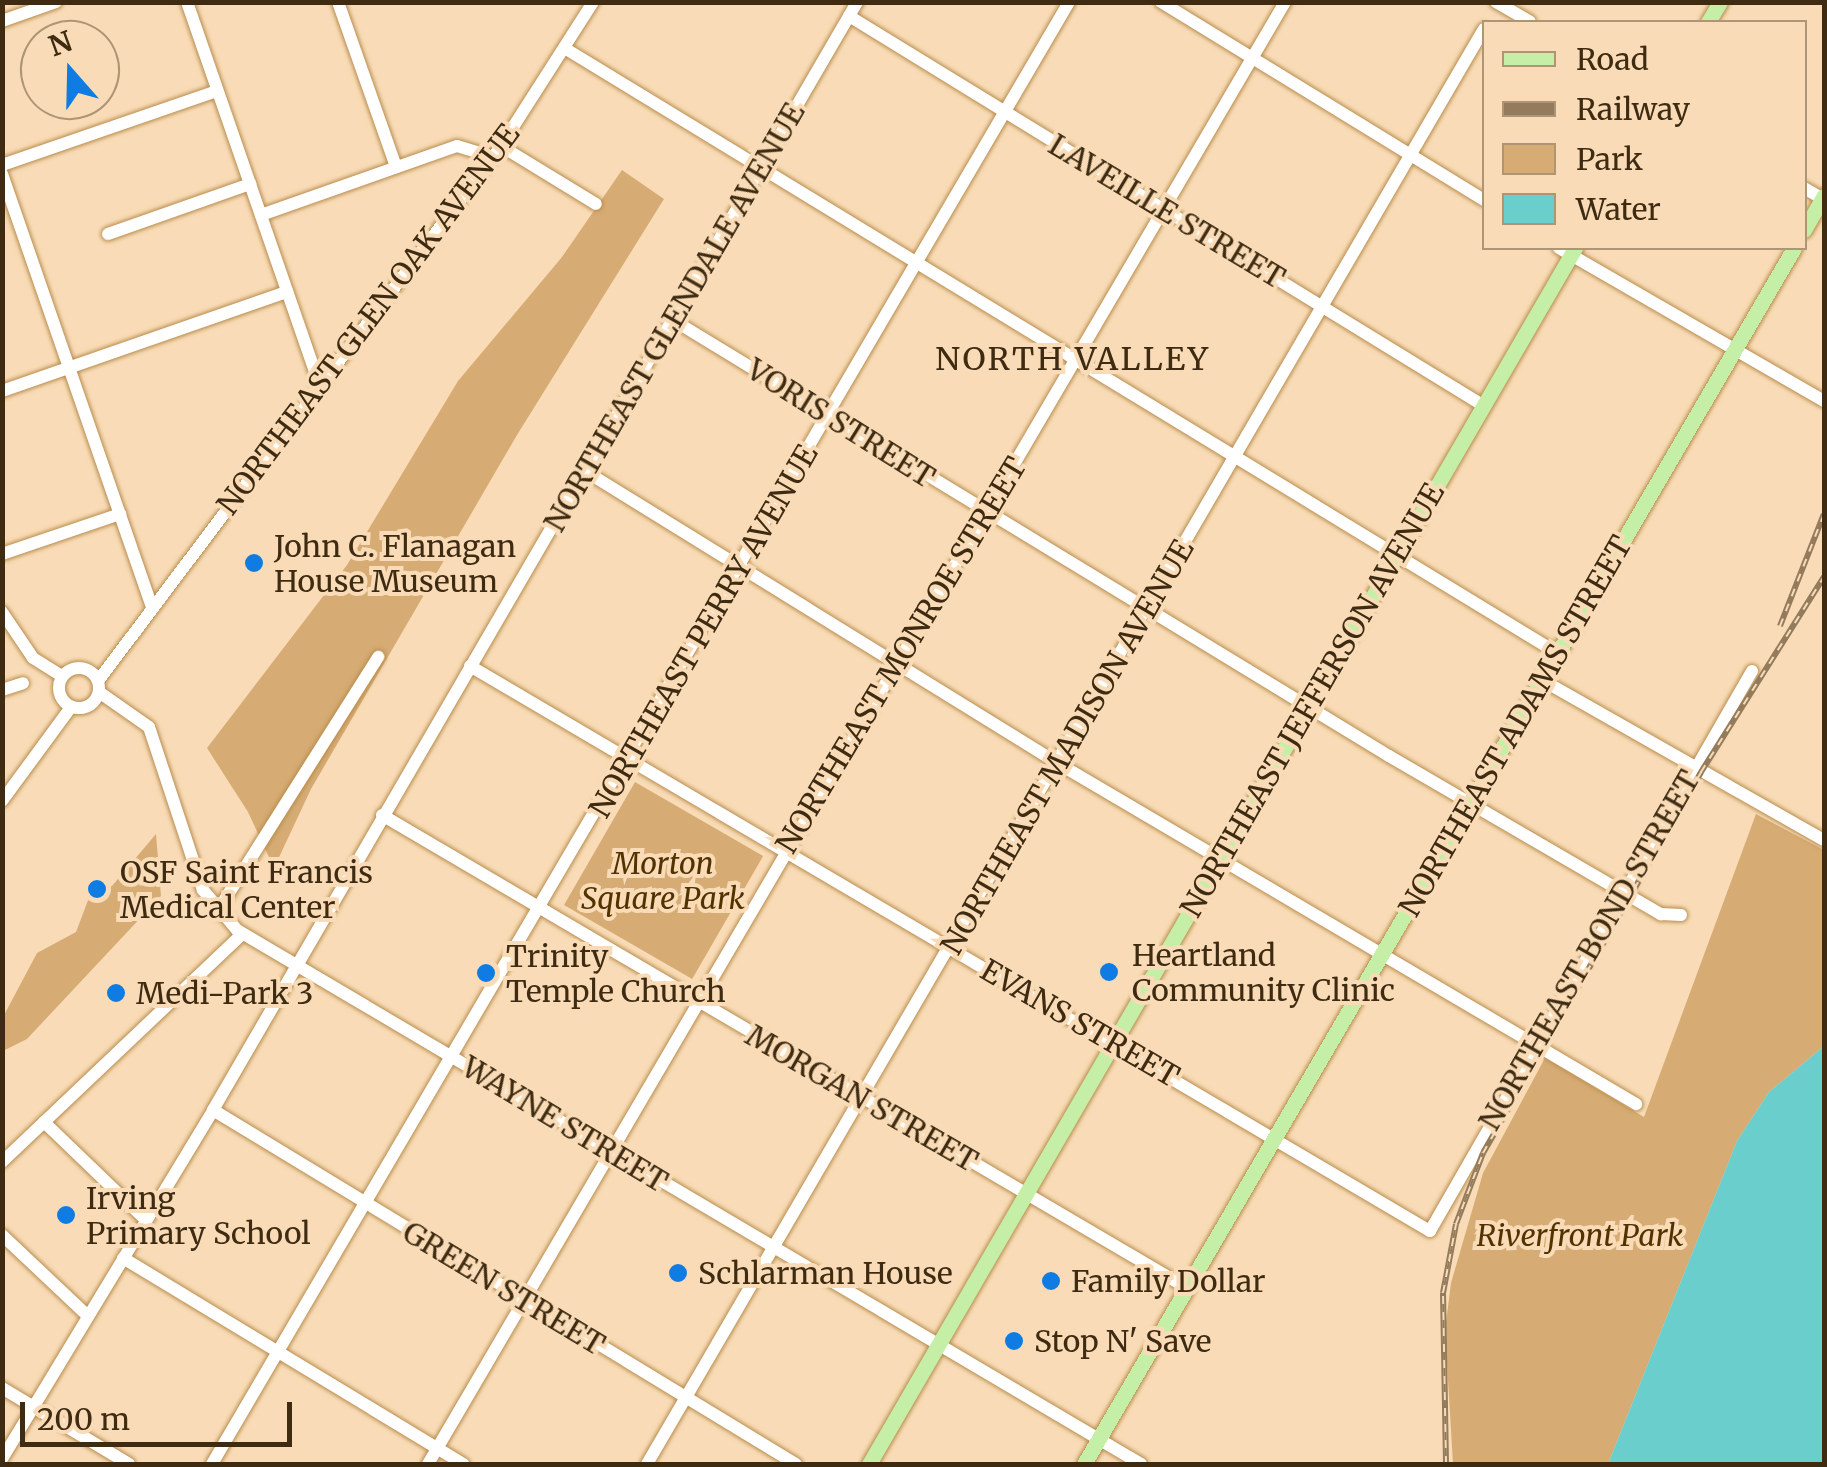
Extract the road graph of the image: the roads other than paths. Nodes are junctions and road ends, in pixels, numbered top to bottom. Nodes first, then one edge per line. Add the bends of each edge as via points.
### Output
1 (56, 2) edge
2 (187, 2) edge
3 (338, 2) edge
4 (593, 2) edge
5 (857, 2) edge
6 (1070, 2) edge
7 (1161, 2) edge
8 (1285, 2) edge
9 (1499, 3) edge
10 (849, 16) junction
11 (1527, 20) edge
12 (2, 21) edge
13 (1482, 32) edge
14 (566, 50) junction
15 (1253, 58) junction
16 (217, 91) junction
17 (1006, 112) junction
18 (497, 151) junction
19 (1410, 152) junction
20 (2, 165) edge
21 (396, 167) junction
22 (760, 168) junction
23 (2, 174) edge
24 (250, 184) junction
25 (1824, 197) edge
26 (1482, 199) edge
27 (596, 204) dead end
28 (1165, 210) junction
29 (261, 215) junction
30 (1807, 225) edge
31 (108, 234) dead end
32 (1568, 250) edge
33 (1793, 250) edge
34 (918, 264) junction
35 (287, 292) junction
36 (1323, 306) junction
37 (672, 320) junction
38 (298, 324) junction
39 (348, 344) junction
40 (1735, 348) junction
41 (1077, 360) junction
42 (70, 368) junction
43 (318, 383) junction
44 (2, 391) edge
45 (1824, 400) edge
46 (1484, 406) junction
47 (830, 415) junction
48 (1235, 457) junction
49 (585, 470) junction
50 (986, 512) junction
51 (120, 514) junction
52 (2, 554) edge
53 (1395, 555) junction
54 (740, 566) junction
55 (152, 607) junction
56 (1148, 609) junction
57 (2, 612) edge
58 (134, 630) junction
59 (1557, 653) junction
60 (378, 657) dead end
61 (895, 664) junction
62 (470, 666) junction
63 (84, 668) junction
64 (1752, 671) dead end
65 (62, 676) junction
66 (1542, 680) junction
67 (23, 683) dead end
68 (99, 686) junction
69 (2, 690) edge
70 (1308, 706) junction
71 (71, 707) junction
72 (628, 759) junction
73 (1059, 764) junction
74 (1695, 769) junction
75 (2, 801) edge
76 (1470, 804) junction
77 (382, 815) junction
78 (1824, 840) edge
79 (784, 852) junction
80 (1219, 858) junction
81 (1622, 891) junction
82 (539, 910) junction
83 (217, 912) junction
84 (1681, 916) dead end
85 (242, 934) junction
86 (951, 947) junction
87 (1382, 954) junction
88 (296, 965) junction
89 (696, 1002) junction
90 (1112, 1042) junction
91 (1535, 1044) junction
92 (454, 1057) junction
93 (862, 1098) junction
94 (1636, 1104) dead end
95 (213, 1110) junction
96 (44, 1122) junction
97 (1276, 1136) junction
98 (611, 1152) junction
99 (2, 1162) edge
100 (1026, 1193) junction
101 (366, 1204) junction
102 (146, 1220) junction
103 (1430, 1231) joint
104 (2, 1236) edge
105 (774, 1248) junction
106 (123, 1258) junction
107 (1187, 1288) junction
108 (524, 1300) junction
109 (88, 1316) junction
110 (938, 1346) junction
111 (279, 1353) junction
112 (2, 1388) edge
113 (685, 1398) junction
114 (35, 1408) junction
115 (1099, 1440) junction
116 (437, 1449) junction
117 (2, 1460) edge
118 (129, 1464) edge
119 (212, 1464) edge
120 (428, 1464) edge
121 (463, 1464) edge
122 (647, 1464) edge
123 (796, 1464) edge
124 (869, 1464) edge
125 (1084, 1464) edge
126 (1141, 1464) edge

1 - 12 street
2 - 16 street
3 - 21 street
4 - 14 street, NORTHEAST GLEN OAK AVENUE
5 - 10 street, NORTHEAST GLENDALE AVENUE
6 - 17 street, NORTHEAST PERRY AVENUE
7 - 15 street
8 - 15 street, NORTHEAST MONROE STREET
9 - 11 street
10 - 17 street, LAVEILLE STREET
10 - 22 street, NORTHEAST GLENDALE AVENUE
13 - 19 street, NORTHEAST MADISON AVENUE
14 - 18 street, NORTHEAST GLEN OAK AVENUE
14 - 22 street
15 - 19 street
15 - 28 street, NORTHEAST MONROE STREET
16 - 20 street
16 - 24 street
17 - 28 street, LAVEILLE STREET
17 - 34 street, NORTHEAST PERRY AVENUE
18 - 21 street via 457,146
18 - 27 street
18 - 39 street, NORTHEAST GLEN OAK AVENUE
19 - 26 street
19 - 36 street, NORTHEAST MADISON AVENUE
21 - 29 street
22 - 34 street
22 - 37 street, NORTHEAST GLENDALE AVENUE
23 - 42 street
24 - 29 street
24 - 31 street
25 - 30 main road
28 - 36 street, LAVEILLE STREET
28 - 41 street, NORTHEAST MONROE STREET
29 - 35 street
32 - 40 street
32 - 46 main road, NORTHEAST JEFFERSON AVENUE
33 - 40 main road, NORTHEAST ADAMS STREET
34 - 41 street
34 - 47 street, NORTHEAST PERRY AVENUE
35 - 38 street
35 - 42 street
36 - 46 street, LAVEILLE STREET
36 - 48 street, NORTHEAST MADISON AVENUE
37 - 47 street, VORIS STREET
37 - 49 street, NORTHEAST GLENDALE AVENUE
38 - 39 street via 319,357 333,357
38 - 43 street
39 - 43 street, NORTHEAST GLEN OAK AVENUE
40 - 45 street
40 - 59 main road, NORTHEAST ADAMS STREET
41 - 48 street
41 - 50 street, NORTHEAST MONROE STREET
42 - 44 street
42 - 51 street
43 - 55 street, NORTHEAST GLEN OAK AVENUE
46 - 53 main road, NORTHEAST JEFFERSON AVENUE
47 - 50 street, VORIS STREET
47 - 54 street, NORTHEAST PERRY AVENUE
48 - 53 street
48 - 56 street, NORTHEAST MADISON AVENUE
49 - 54 street
49 - 62 street, NORTHEAST GLENDALE AVENUE
50 - 56 street, VORIS STREET
50 - 61 street, NORTHEAST MONROE STREET
51 - 52 street
51 - 55 street
53 - 59 street
53 - 70 main road, NORTHEAST JEFFERSON AVENUE
54 - 61 street
54 - 72 street, NORTHEAST PERRY AVENUE
55 - 58 street, NORTHEAST GLEN OAK AVENUE
56 - 70 street, VORIS STREET
56 - 73 street, NORTHEAST MADISON AVENUE
57 - 65 street via 34,658
58 - 63 street, NORTHEAST GLEN OAK AVENUE
58 - 68 street, NORTHEAST GLEN OAK AVENUE
59 - 66 main road, NORTHEAST ADAMS STREET
60 - 83 street
61 - 73 street
61 - 79 street, NORTHEAST MONROE STREET
62 - 72 street, EVANS STREET
62 - 77 street, NORTHEAST GLENDALE AVENUE
63 - 65 street
63 - 68 street
64 - 74 street, NORTHEAST BOND STREET
65 - 71 street via 59,694
66 - 74 street
66 - 76 main road, NORTHEAST ADAMS STREET
67 - 69 street
68 - 71 street via 88,706
68 - 83 street, WAYNE STREET via 150,727 203,890
70 - 76 street, VORIS STREET
70 - 80 main road, NORTHEAST JEFFERSON AVENUE
71 - 75 street
72 - 79 street, EVANS STREET
72 - 82 street, NORTHEAST PERRY AVENUE
73 - 80 street
73 - 86 street, NORTHEAST MADISON AVENUE
74 - 78 street
74 - 81 street, NORTHEAST BOND STREET
76 - 81 street, VORIS STREET
76 - 87 main road, NORTHEAST ADAMS STREET
77 - 82 street, MORGAN STREET
77 - 88 street, NORTHEAST GLENDALE AVENUE
79 - 86 street, EVANS STREET
79 - 89 street, NORTHEAST MONROE STREET
80 - 87 street
80 - 90 main road, NORTHEAST JEFFERSON AVENUE
81 - 84 street, VORIS STREET via 1661,914
81 - 91 street, NORTHEAST BOND STREET
82 - 89 street, MORGAN STREET
82 - 92 street, NORTHEAST PERRY AVENUE
83 - 85 street, WAYNE STREET
85 - 88 street, WAYNE STREET
85 - 96 street
86 - 90 street, EVANS STREET
86 - 93 street, NORTHEAST MADISON AVENUE
87 - 91 street
87 - 97 main road, NORTHEAST ADAMS STREET
88 - 92 street, WAYNE STREET
88 - 95 street, NORTHEAST GLENDALE AVENUE
89 - 93 street, MORGAN STREET
89 - 98 street, NORTHEAST MONROE STREET
90 - 97 street, EVANS STREET
90 - 100 main road, NORTHEAST JEFFERSON AVENUE
91 - 94 street
91 - 103 street, NORTHEAST BOND STREET
92 - 98 street, WAYNE STREET
92 - 101 street, NORTHEAST PERRY AVENUE
93 - 100 street, MORGAN STREET
93 - 105 street, NORTHEAST MADISON AVENUE
95 - 101 street, GREEN STREET
95 - 102 street, NORTHEAST GLENDALE AVENUE
96 - 99 street
96 - 102 street
97 - 103 street, EVANS STREET
97 - 107 main road, NORTHEAST ADAMS STREET
98 - 105 street, WAYNE STREET
98 - 108 street, NORTHEAST MONROE STREET
100 - 107 street, MORGAN STREET
100 - 110 main road, NORTHEAST JEFFERSON AVENUE
101 - 108 street, GREEN STREET
101 - 111 street, NORTHEAST PERRY AVENUE
102 - 106 street, NORTHEAST GLENDALE AVENUE
104 - 109 street
105 - 110 street, WAYNE STREET
105 - 113 street, NORTHEAST MADISON AVENUE
106 - 109 street, NORTHEAST GLENDALE AVENUE
106 - 111 street
107 - 115 main road, NORTHEAST ADAMS STREET
108 - 113 street, GREEN STREET
108 - 116 street, NORTHEAST MONROE STREET
109 - 114 street, NORTHEAST GLENDALE AVENUE
110 - 115 street, WAYNE STREET
110 - 124 main road, NORTHEAST JEFFERSON AVENUE
111 - 116 street
111 - 119 street, NORTHEAST PERRY AVENUE
112 - 114 street
113 - 122 street, NORTHEAST MADISON AVENUE
113 - 123 street, GREEN STREET
114 - 117 street, NORTHEAST GLENDALE AVENUE
114 - 118 street
115 - 125 main road, NORTHEAST ADAMS STREET
115 - 126 street, WAYNE STREET
116 - 120 street, NORTHEAST MONROE STREET
116 - 121 street

